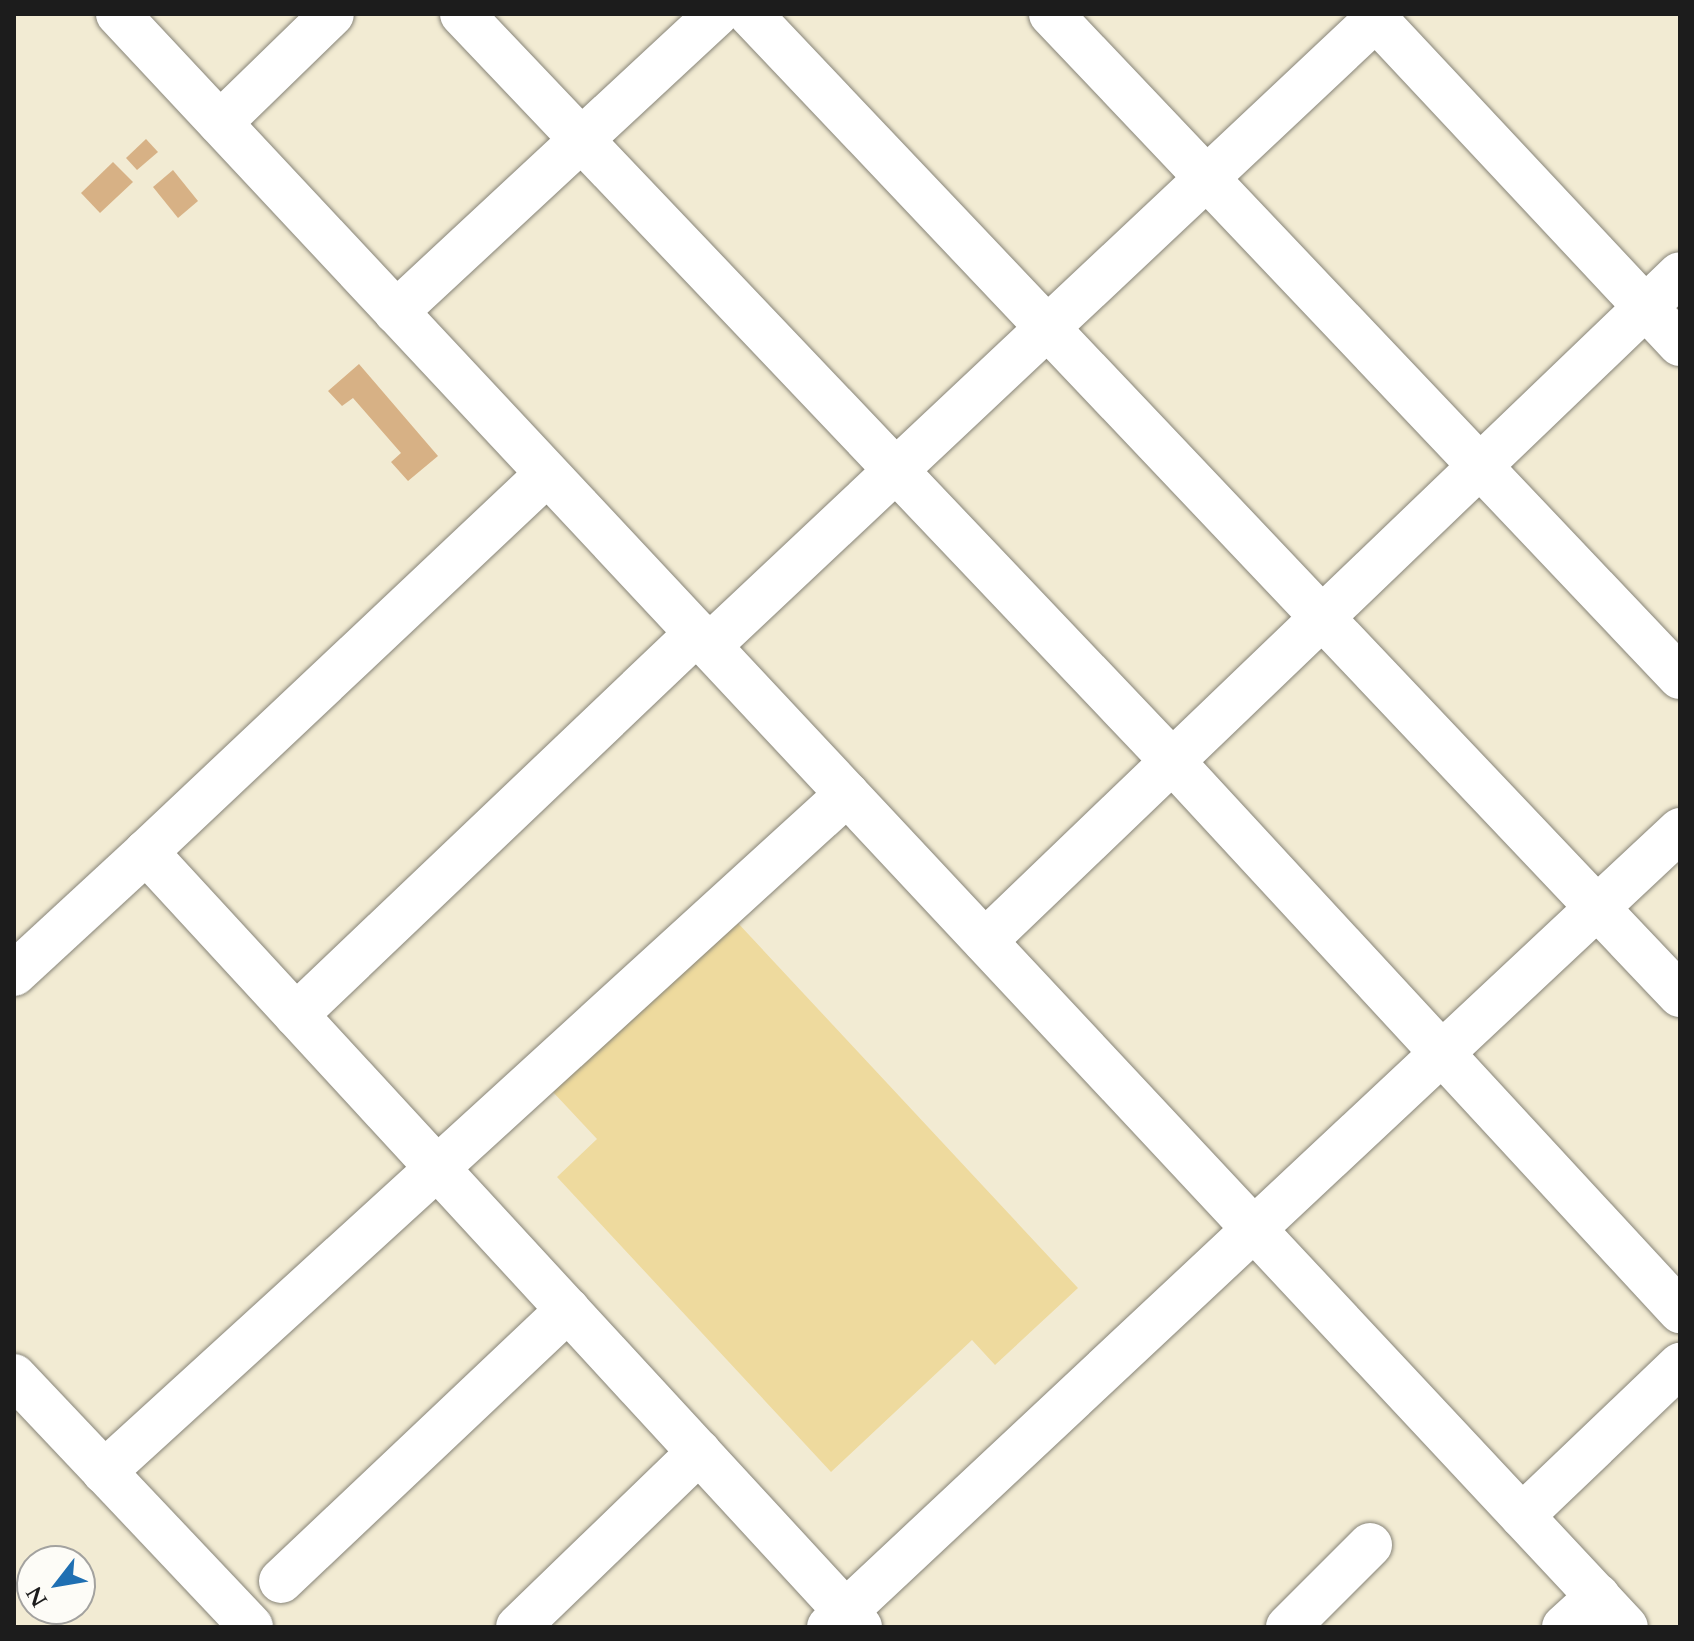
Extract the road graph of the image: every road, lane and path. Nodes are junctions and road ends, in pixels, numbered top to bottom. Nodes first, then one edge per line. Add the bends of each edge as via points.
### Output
1 (118, 14) edge
2 (332, 14) edge
3 (462, 14) edge
4 (717, 14) edge
5 (750, 14) edge
6 (1051, 14) edge
7 (1376, 16) edge
8 (220, 123) junction
9 (581, 141) junction
10 (1207, 178) junction
11 (1680, 274) edge
12 (1646, 307) junction
13 (396, 312) junction
14 (1048, 328) junction
15 (1680, 344) edge
16 (1480, 466) junction
17 (893, 473) junction
18 (547, 474) junction
19 (1322, 617) junction
20 (703, 640) junction
21 (1680, 677) edge
22 (1172, 761) junction
23 (847, 794) junction
24 (1680, 830) edge
25 (146, 852) junction
26 (1597, 907) junction
27 (985, 941) junction
28 (14, 974) edge
29 (1680, 995) edge
30 (296, 1015) junction
31 (1439, 1055) junction
32 (435, 1166) junction
33 (1266, 1241) junction
34 (568, 1310) junction
35 (1680, 1311) edge
36 (1680, 1365) edge
37 (14, 1376) edge
38 (699, 1452) junction
39 (104, 1472) junction
40 (1522, 1516) junction
41 (1370, 1545) dead end
42 (281, 1581) dead end
43 (1592, 1618) edge
44 (845, 1622) edge
45 (251, 1627) edge
46 (518, 1627) edge
47 (1288, 1627) edge

1 - 8 street
2 - 8 street
3 - 9 street
4 - 9 street
5 - 14 street
6 - 10 street
7 - 10 street
7 - 12 street
8 - 13 street
9 - 13 street
9 - 17 street
10 - 14 street
10 - 16 street
11 - 12 street
12 - 15 street
12 - 16 street
13 - 18 street
14 - 17 street
14 - 19 street
16 - 19 street
16 - 21 street
17 - 20 street
17 - 22 street
18 - 20 street
18 - 25 street
19 - 22 street
19 - 26 street
20 - 23 street
20 - 30 street
22 - 27 street
22 - 31 street
23 - 27 street
23 - 32 street
24 - 26 street
25 - 28 street
25 - 30 street
26 - 29 street
26 - 31 street
27 - 33 street
30 - 32 street
31 - 33 street
31 - 35 street
32 - 34 street
32 - 39 street
33 - 40 street
33 - 43 street via 1273,1292
33 - 44 street
34 - 38 street
34 - 42 street
36 - 40 street
37 - 39 street
38 - 44 street
38 - 46 street
39 - 45 street
40 - 43 street
41 - 47 street

